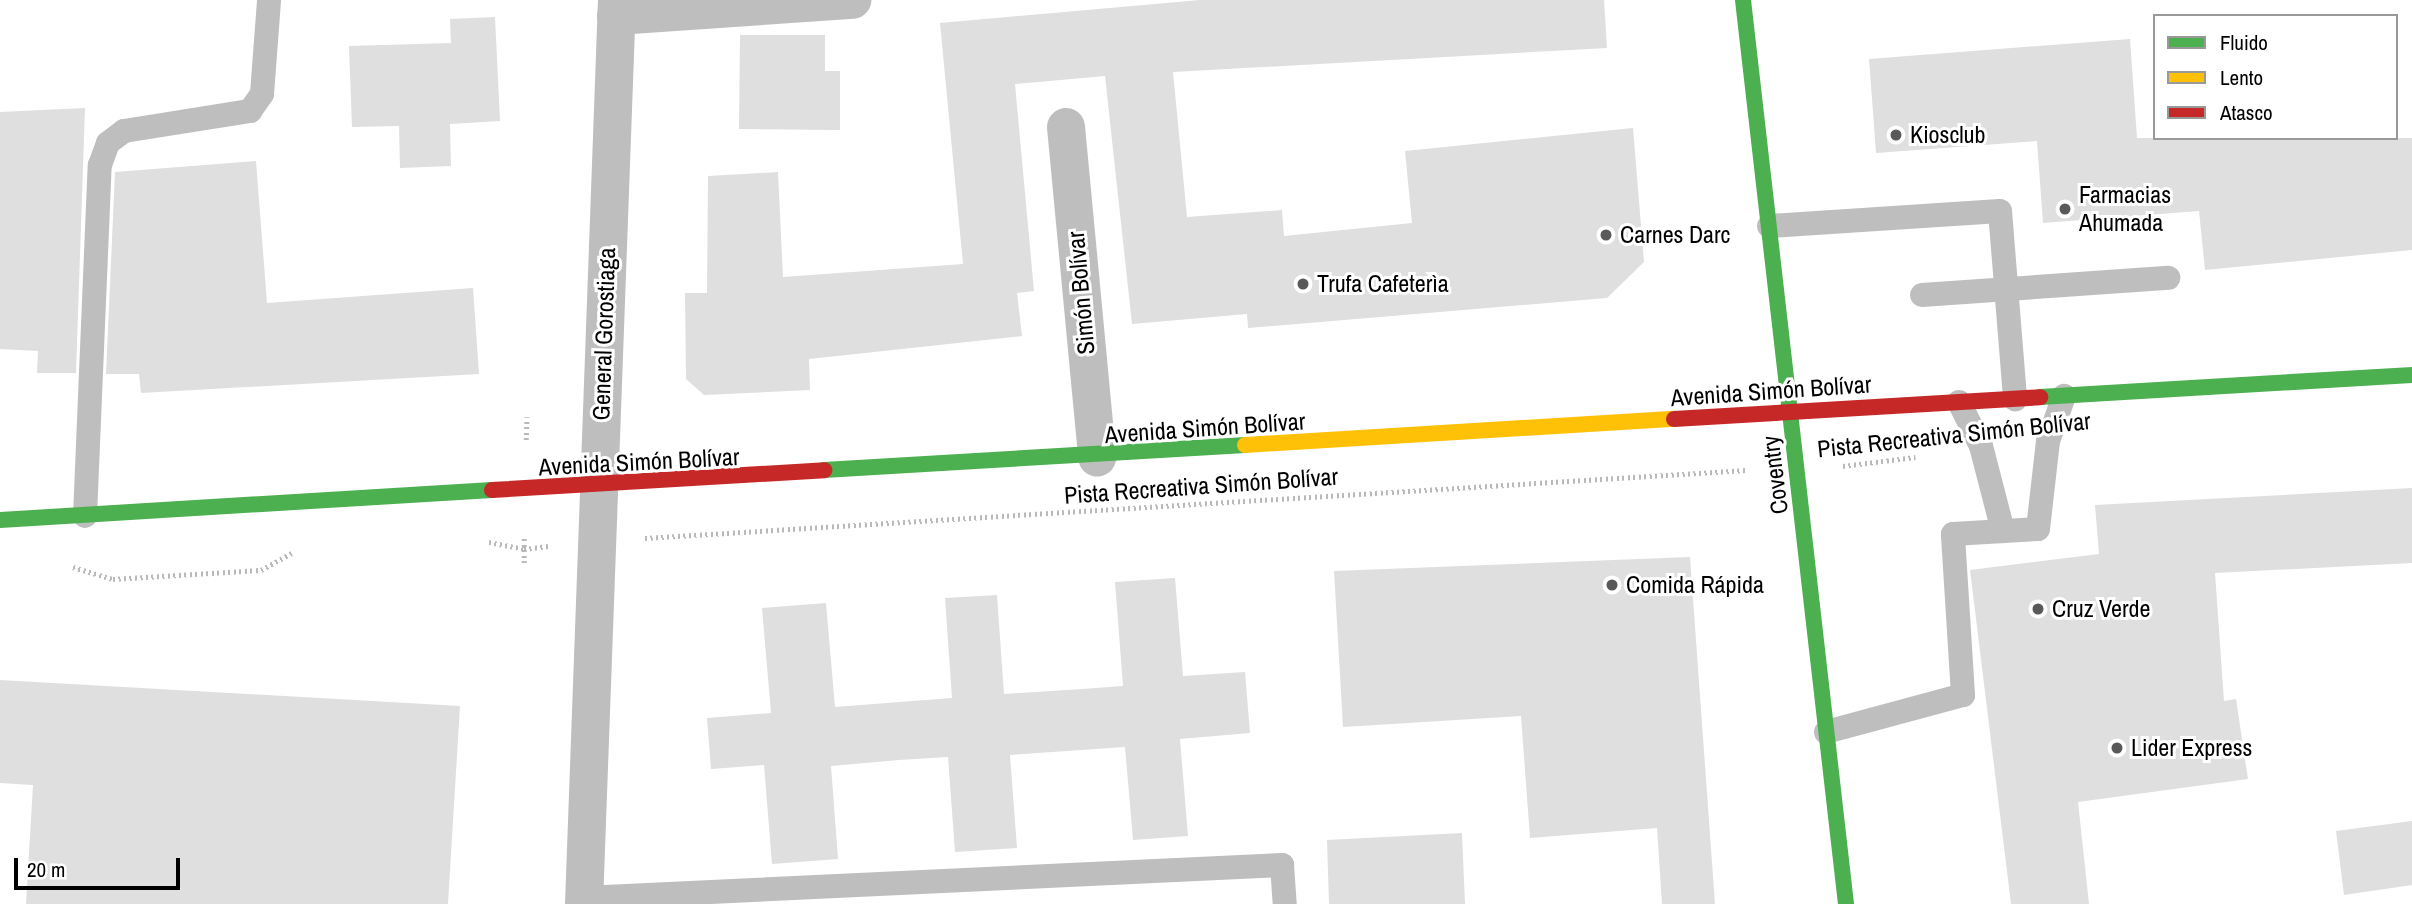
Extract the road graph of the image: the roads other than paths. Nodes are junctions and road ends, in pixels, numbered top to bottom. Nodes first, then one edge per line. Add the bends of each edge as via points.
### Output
1 (269, 0) edge
2 (852, 0) edge
3 (1743, 0) edge
4 (617, 8) edge
5 (1066, 127) dead end
6 (1769, 226) junction
7 (2168, 278) dead end
8 (2006, 290) junction
9 (1922, 295) dead end
10 (2412, 375) edge
11 (2064, 396) junction
12 (2015, 399) junction
13 (1959, 402) junction
14 (1791, 412) junction
15 (1097, 458) junction
16 (599, 486) junction
17 (85, 516) junction
18 (0, 520) edge
19 (2003, 531) junction
20 (1826, 732) junction
21 (584, 901) edge
22 (1284, 904) edge
23 (1846, 904) edge

1 - 17 lane via 262,94 250,111 124,131 108,143 100,165
2 - 4 street, General Gorostiaga
3 - 6 street, Coventry
4 - 16 street, General Gorostiaga
5 - 15 street, Simón Bolívar
6 - 8 lane via 2000,211
6 - 14 street, Coventry
7 - 8 lane
8 - 9 lane
8 - 12 lane
10 - 11 street, Avenida Simón Bolívar
11 - 12 street, Avenida Simón Bolívar
11 - 19 lane via 2049,441 2038,529
12 - 13 street, Avenida Simón Bolívar
13 - 14 street, Avenida Simón Bolívar
13 - 19 lane via 1980,446
14 - 15 street, Avenida Simón Bolívar
14 - 20 street, Coventry
15 - 16 street, Avenida Simón Bolívar
16 - 17 street, Avenida Simón Bolívar
16 - 21 street, General Gorostiaga
17 - 18 street, Avenida Simón Bolívar
19 - 20 lane via 1953,534 1963,695
20 - 23 street, Coventry
21 - 22 lane via 1282,865

